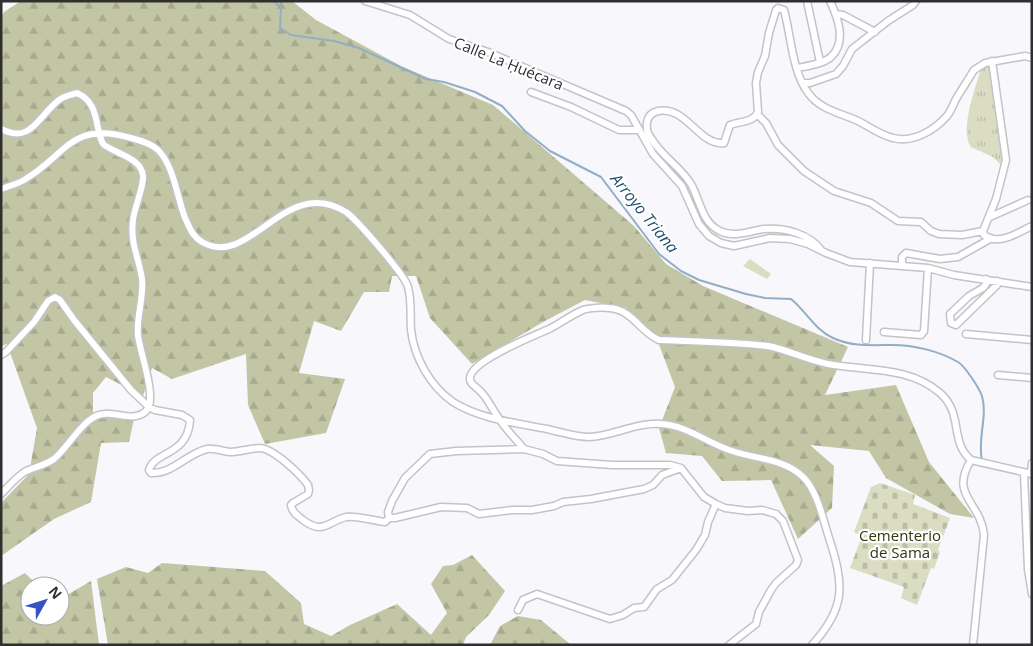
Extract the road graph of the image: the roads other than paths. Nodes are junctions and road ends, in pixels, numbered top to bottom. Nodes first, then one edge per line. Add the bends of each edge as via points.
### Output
1 (807, 1) edge
2 (830, 1) edge
3 (916, 1) edge
4 (368, 3) edge
5 (777, 4) edge
6 (836, 14) junction
7 (875, 32) junction
8 (1032, 58) edge
9 (992, 61) junction
10 (820, 62) junction
11 (797, 68) junction
12 (803, 83) junction
13 (532, 92) dead end
14 (757, 114) junction
15 (1, 129) edge
16 (639, 130) junction
17 (98, 132) junction
18 (1, 189) edge
19 (1028, 200) dead end
20 (990, 217) junction
21 (1032, 226) edge
22 (983, 231) junction
23 (990, 239) junction
24 (822, 251) junction
25 (870, 263) junction
26 (902, 265) junction
27 (928, 268) junction
28 (986, 280) junction
29 (997, 281) junction
30 (1032, 287) edge
31 (884, 332) dead end
32 (966, 334) dead end
33 (866, 340) dead end
34 (1032, 340) edge
35 (1, 355) edge
36 (998, 375) dead end
37 (1032, 378) edge
38 (149, 407) junction
39 (499, 419) junction
40 (524, 449) junction
41 (971, 460) junction
42 (1032, 463) edge
43 (680, 468) junction
44 (1029, 474) edge
45 (1, 494) edge
46 (716, 504) junction
47 (389, 518) junction
48 (1032, 594) edge
49 (518, 610) dead end
50 (729, 645) edge
51 (812, 645) edge
52 (973, 645) edge

1 - 10 street
2 - 6 street
3 - 7 street
4 - 16 street, Calle La Ḥuécara via 410,15 449,39 488,52 620,108 631,115
5 - 11 street via 784,10
5 - 14 street via 758,72
6 - 7 street
6 - 10 street via 840,42 831,56
7 - 12 street via 852,49 836,74
8 - 9 street via 1025,56
9 - 12 street via 974,70 948,115 929,131 907,140 886,135 821,105
9 - 20 street via 1006,160
10 - 11 street
11 - 12 street
13 - 16 street, Calle La Ḥuécara via 619,130
14 - 22 street via 778,145 804,171 834,191 872,203 898,221 921,222 939,234 962,235
14 - 24 street via 752,119 730,125 724,144 710,141 669,111 654,112 646,128 653,142 685,175 707,222 712,226 726,234 773,229 796,232 817,244
15 - 17 street via 18,134 30,130 59,100 77,93 84,96 96,112
16 - 24 street, Calle La Ḥuécara via 653,154 682,186 699,224 709,236 734,246 770,238 790,239
17 - 18 street via 76,139 26,178
17 - 38 street via 103,144 132,160 143,176 132,220 132,244 142,279 138,334 148,378
17 - 39 street via 113,132 156,148 167,162 192,235 204,244 222,249 237,244 293,207 314,203 336,206 351,215 402,274 408,286 414,347 435,386 454,402 476,413
19 - 20 street
20 - 22 street
21 - 23 street via 1000,240
22 - 23 street via 984,236
23 - 26 street via 958,257 934,258 906,253
24 - 25 street, Calle La Ḥuécara via 850,262
25 - 26 street, Calle La Ḥuécara
25 - 33 street
26 - 27 street, Calle La Ḥuécara
27 - 28 street, Calle La Ḥuécara
27 - 31 street via 924,331 921,335
28 - 29 street, Calle La Ḥuécara
28 - 29 street via 983,288 950,314 953,325 997,285
29 - 30 street, Calle La Ḥuécara
32 - 34 street
35 - 38 street via 55,297 131,390
36 - 37 street
38 - 45 street via 135,416 96,416 53,460 26,471
38 - 47 street via 190,420 185,439 172,452 151,464 151,473 169,470 206,450 264,449 273,452 308,485 308,494 291,505 308,524 319,528 346,517 385,522
39 - 40 street
39 - 41 street via 482,392 470,382 476,368 517,342 584,310 610,308 632,317 650,336 659,340 772,347 826,364 900,373 917,379 942,394 950,405 956,417 959,444
39 - 51 street via 588,437 646,424 664,424 685,429 730,451 788,466 804,477 813,492 841,582 836,608 823,633
40 - 43 street via 557,461 612,465 670,464
40 - 47 street via 430,454 405,478 392,501
41 - 44 street
41 - 52 street via 962,486 980,518 984,535
42 - 44 street
43 - 46 street via 704,497
43 - 47 street via 662,475 644,489 532,510 479,514 467,508 448,507
44 - 48 street via 1028,569
46 - 49 street via 696,550 672,580 657,589 644,607 610,619 537,594 523,600
46 - 50 street via 776,514 783,521 798,560 764,601 756,624

